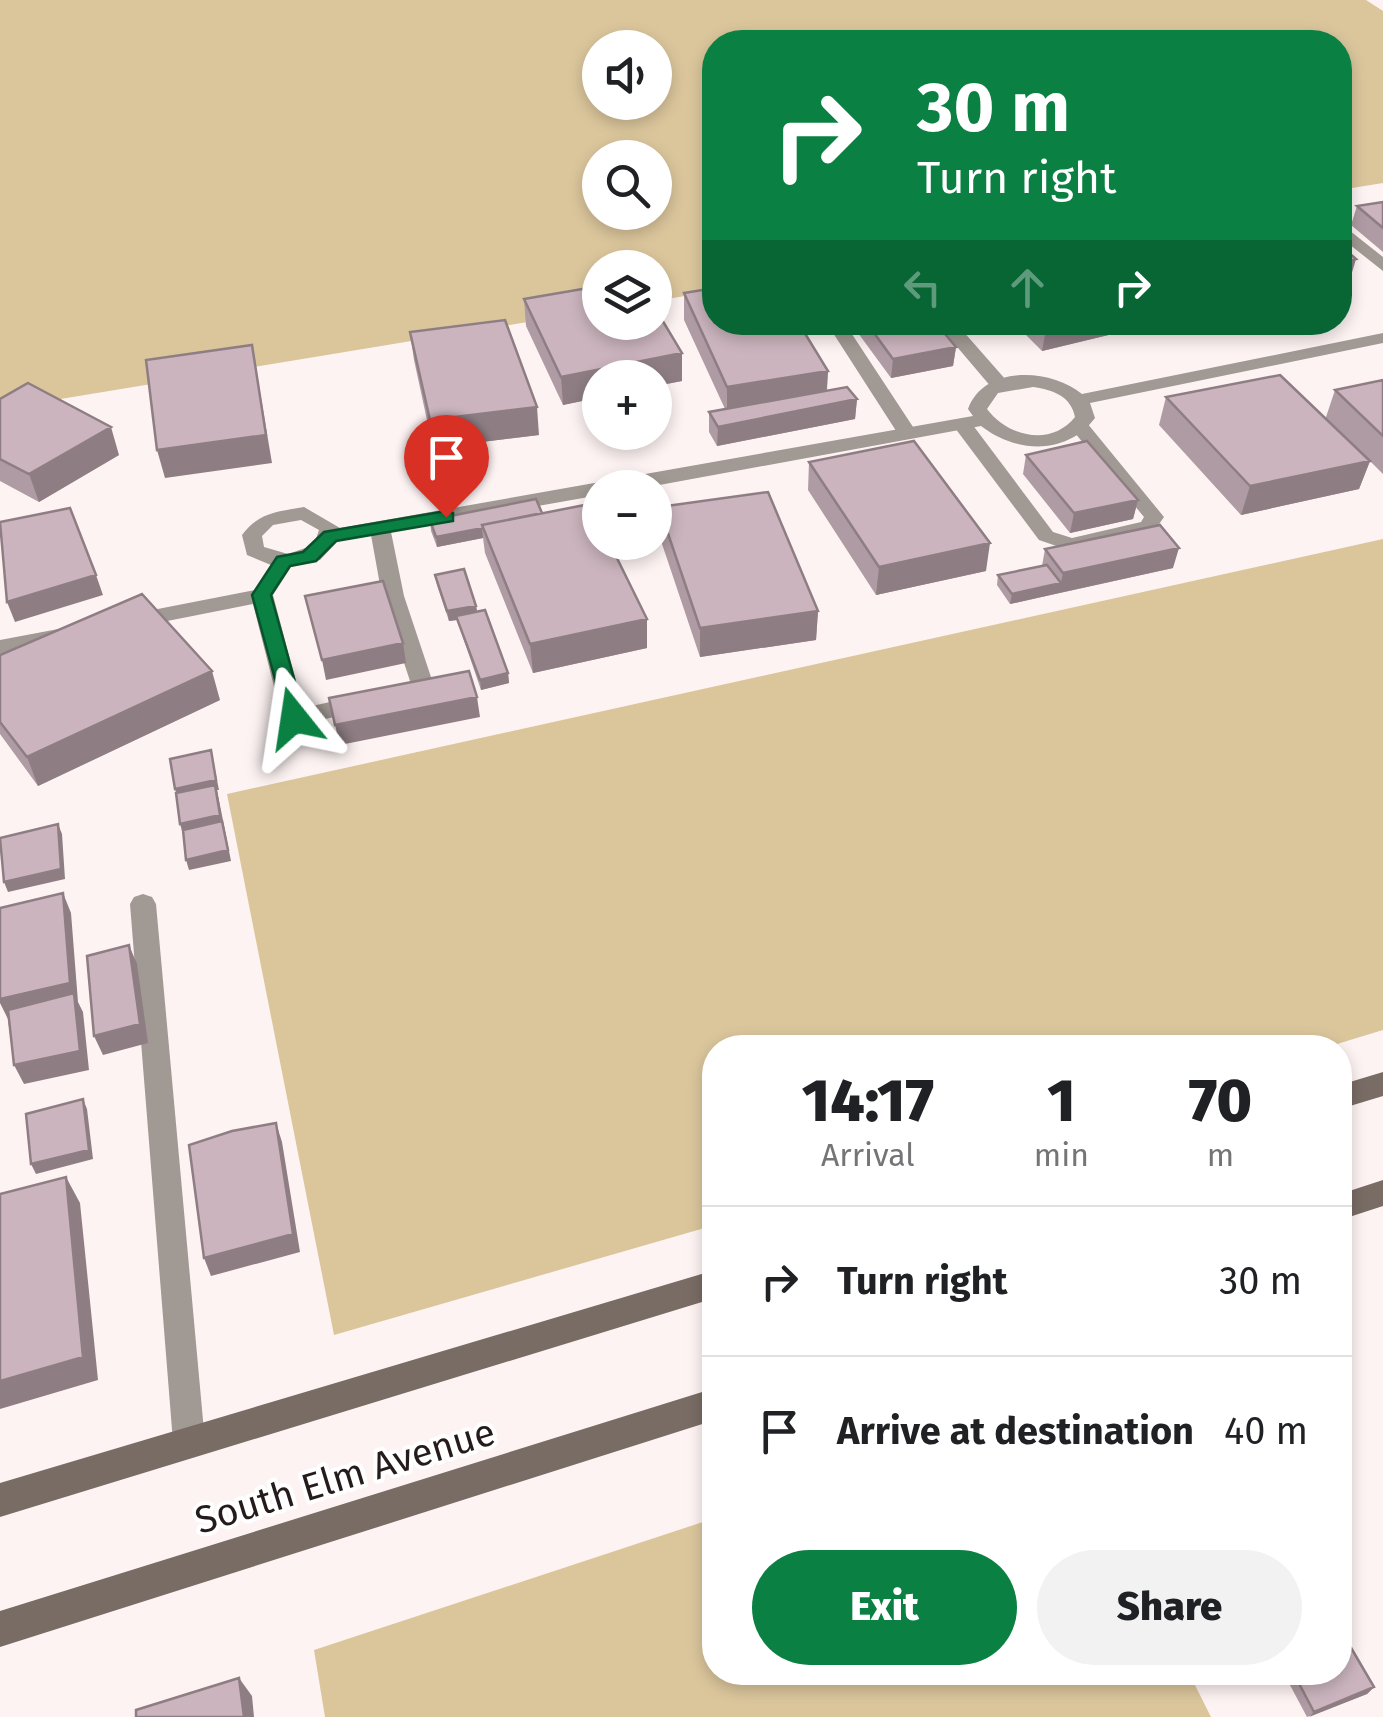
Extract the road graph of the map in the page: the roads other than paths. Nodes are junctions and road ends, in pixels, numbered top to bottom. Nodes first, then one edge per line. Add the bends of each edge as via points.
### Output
1 (1352, 229) edge
2 (1383, 266) edge
3 (844, 335) edge
4 (956, 335) edge
5 (1383, 338) edge
6 (999, 384) junction
7 (1079, 400) junction
8 (972, 422) junction
9 (1080, 428) junction
10 (908, 433) junction
11 (672, 476) edge
12 (582, 492) edge
13 (380, 529) junction
14 (330, 536) junction
15 (284, 561) junction
16 (262, 595) junction
17 (0, 648) edge
18 (144, 904) dead end
19 (1383, 1084) edge
20 (1352, 1093) edge
21 (1383, 1193) edge
22 (1352, 1203) edge
23 (702, 1288) edge
24 (702, 1408) edge
25 (189, 1442) junction
26 (0, 1500) edge
27 (0, 1629) edge

1 - 2 street
3 - 10 street
4 - 6 street
5 - 7 street
6 - 7 street via 1051,384
6 - 8 street via 979,399
7 - 9 street via 1086,418
8 - 9 street via 1023,440 1057,439
8 - 9 street via 1046,536 1071,544 1148,526 1154,517
8 - 10 street
10 - 11 street
12 - 13 street
13 - 14 street
13 - 16 street via 393,596 424,688 294,718
14 - 15 street via 309,556
14 - 15 street via 325,521 304,513 266,520 251,543 261,556
15 - 16 street
16 - 17 street
18 - 25 street
19 - 20 main road
21 - 22 main road
23 - 25 main road
24 - 27 main road, South Elm Avenue
25 - 26 main road

